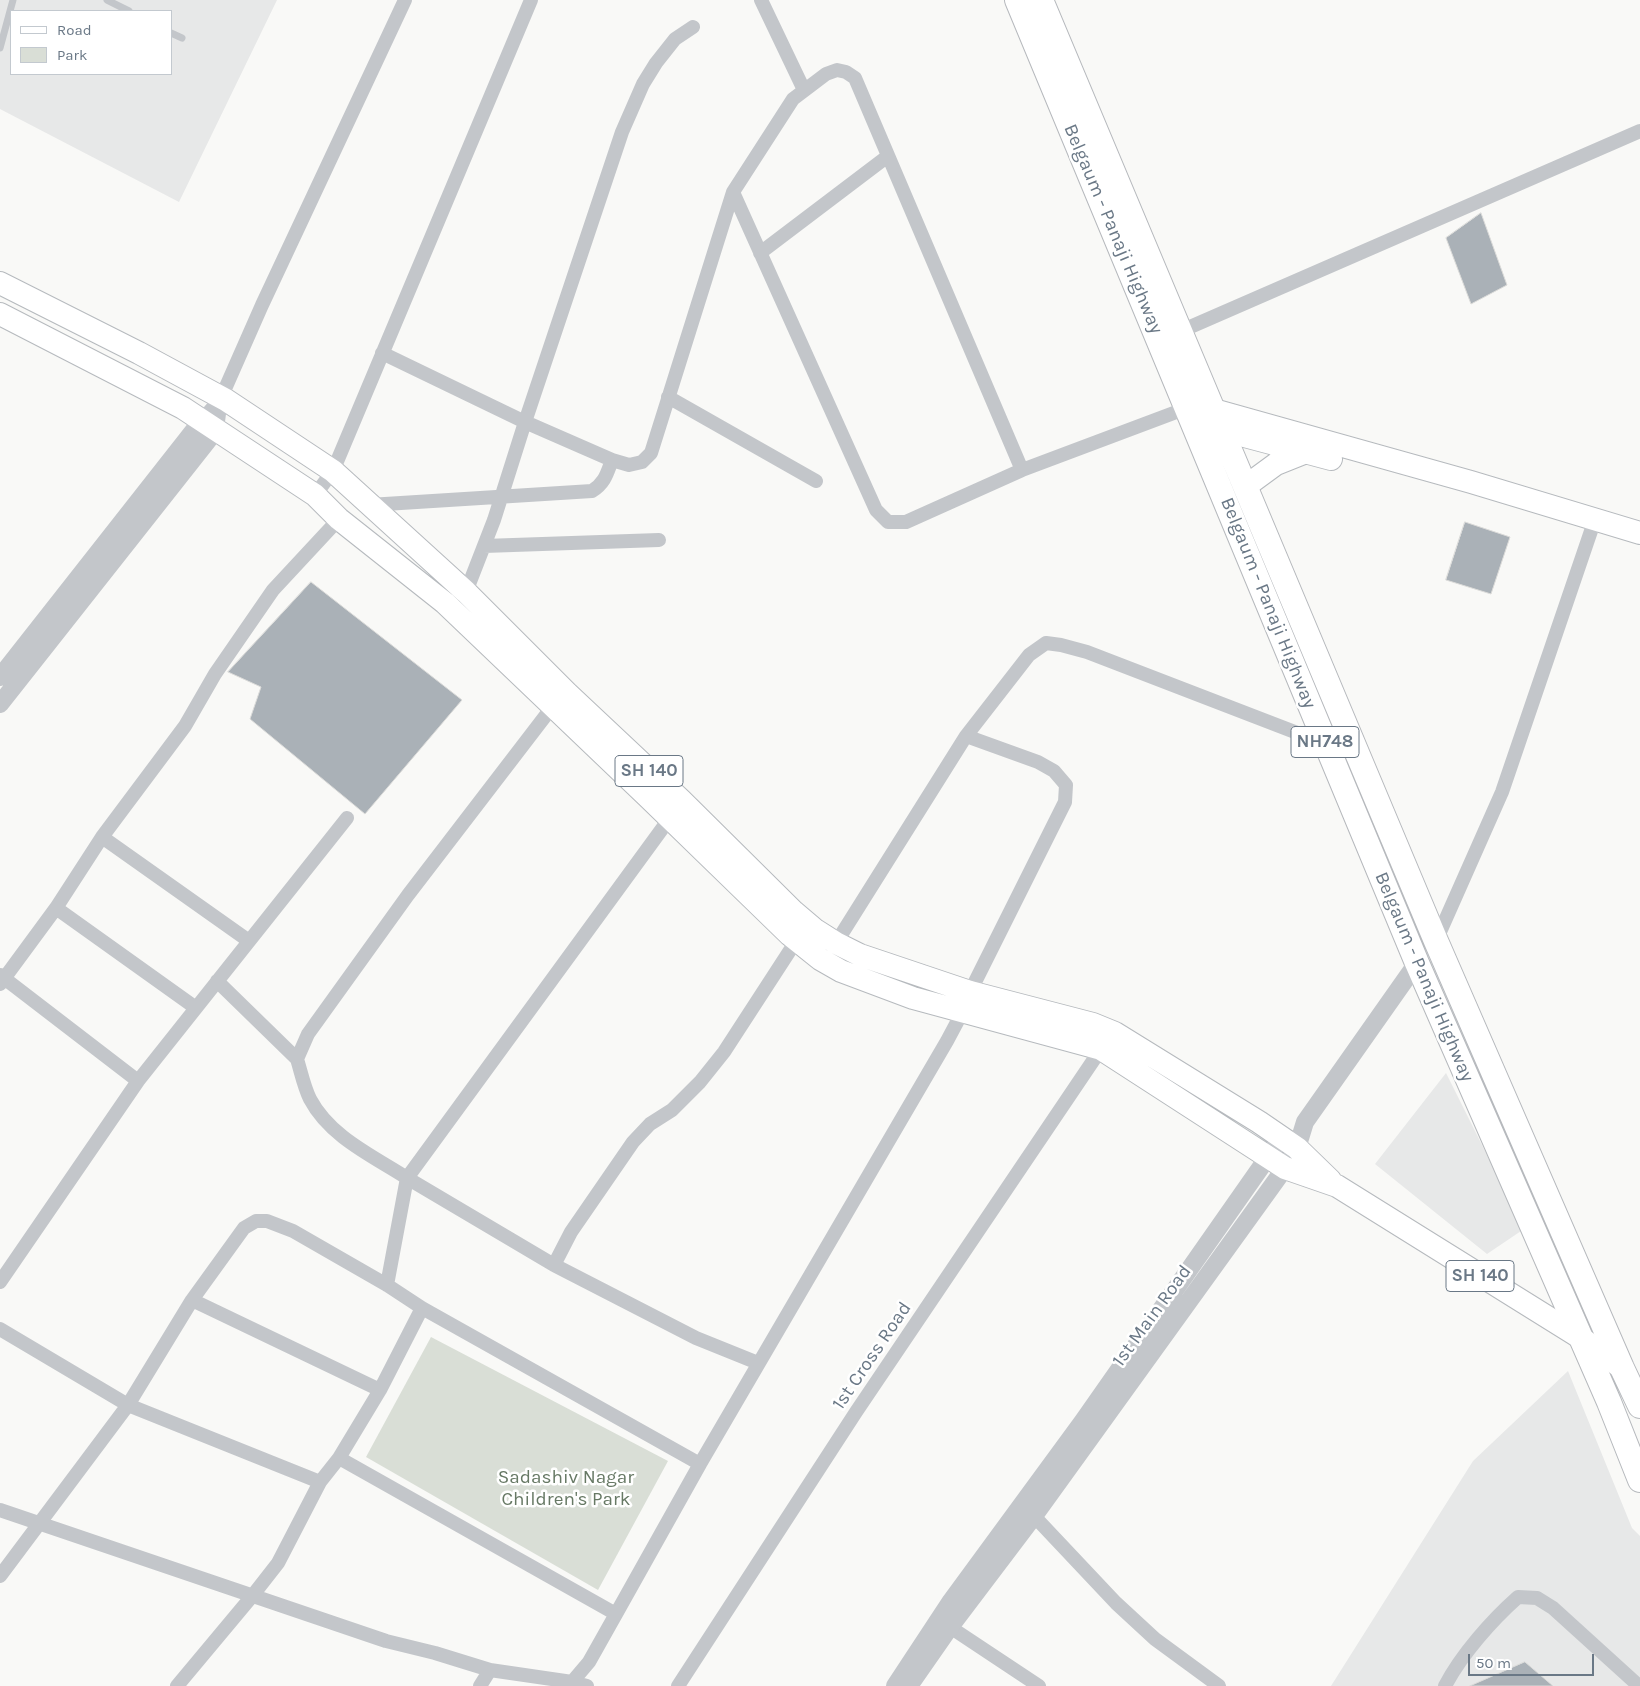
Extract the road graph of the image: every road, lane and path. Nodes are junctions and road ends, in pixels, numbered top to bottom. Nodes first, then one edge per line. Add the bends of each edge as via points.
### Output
1 (107, 0) edge
2 (405, 0) edge
3 (531, 0) edge
4 (760, 0) edge
5 (1017, 0) edge
6 (1041, 0) edge
7 (127, 10) edge
8 (10, 11) edge
9 (694, 27) dead end
10 (172, 33) edge
11 (182, 38) dead end
12 (0, 48) edge
13 (804, 90) junction
14 (1640, 131) edge
15 (888, 156) junction
16 (733, 192) junction
17 (760, 253) junction
18 (0, 283) edge
19 (0, 314) edge
20 (1170, 335) junction
21 (382, 353) junction
22 (668, 397) junction
23 (221, 398) junction
24 (1191, 418) junction
25 (1218, 420) junction
26 (525, 422) junction
27 (210, 425) junction
28 (1306, 452) junction
29 (612, 460) junction
30 (1022, 470) junction
31 (332, 471) junction
32 (816, 481) dead end
33 (1246, 486) junction
34 (315, 495) junction
35 (502, 496) junction
36 (369, 505) junction
37 (339, 518) junction
38 (1591, 531) junction
39 (1640, 533) edge
40 (659, 540) dead end
41 (484, 546) junction
42 (1640, 546) edge
43 (466, 592) junction
44 (0, 677) edge
45 (0, 704) edge
46 (553, 706) junction
47 (966, 736) junction
48 (1326, 744) junction
49 (347, 818) dead end
50 (670, 818) junction
51 (102, 837) junction
52 (56, 908) junction
53 (802, 932) junction
54 (249, 941) junction
55 (1436, 941) junction
56 (836, 943) junction
57 (1417, 963) junction
58 (1, 979) edge
59 (217, 981) junction
60 (966, 1002) junction
61 (196, 1008) junction
62 (1101, 1049) junction
63 (297, 1059) junction
64 (138, 1081) junction
65 (1289, 1143) junction
66 (1277, 1162) junction
67 (407, 1178) junction
68 (1337, 1186) junction
69 (554, 1265) junction
70 (0, 1282) edge
71 (387, 1285) junction
72 (192, 1300) junction
73 (422, 1308) junction
74 (0, 1329) edge
75 (1581, 1338) junction
76 (758, 1362) junction
77 (1622, 1368) junction
78 (380, 1390) junction
79 (128, 1405) junction
80 (1640, 1406) edge
81 (339, 1458) junction
82 (700, 1464) junction
83 (1640, 1480) edge
84 (320, 1482) junction
85 (0, 1510) edge
86 (1034, 1516) junction
87 (38, 1523) junction
88 (0, 1576) edge
89 (253, 1595) junction
90 (616, 1614) junction
91 (950, 1627) junction
92 (490, 1670) junction
93 (572, 1682) junction
94 (177, 1686) edge
95 (480, 1686) edge
96 (587, 1686) edge
97 (678, 1686) edge
98 (895, 1686) edge
99 (909, 1686) edge
100 (1039, 1686) edge
101 (1219, 1686) edge
102 (1445, 1686) edge
103 (1639, 1686) edge

1 - 7 lane
2 - 23 street
3 - 21 street
4 - 13 street
5 - 20 highway, Belgaum - Panaji Highway / NH748
6 - 20 highway, Belgaum - Panaji Highway / NH748
8 - 12 lane
9 - 26 street via 675,39 656,63 622,132
10 - 11 lane
13 - 15 street via 837,70 855,78
13 - 16 street via 793,99
14 - 20 street
15 - 17 street
15 - 30 street
16 - 17 street
16 - 22 street
17 - 30 street via 876,510 888,522 906,522
18 - 23 main road, SH 140
19 - 27 main road, SH 140
20 - 24 highway, Belgaum - Panaji Highway / NH748
20 - 25 highway, Belgaum - Panaji Highway / NH748 via 1202,386
21 - 26 street
21 - 31 street
22 - 29 street via 651,453 642,462 629,465
22 - 32 street
23 - 27 street
23 - 31 main road, SH 140
24 - 25 main road
24 - 30 street
24 - 48 highway, Belgaum - Panaji Highway / NH748
25 - 28 main road
25 - 33 highway, Belgaum - Panaji Highway / NH748
25 - 39 main road via 1471,482
26 - 29 street
26 - 35 street
27 - 34 main road, SH 140
27 - 44 street
27 - 45 street
28 - 33 main road via 1276,464
28 - 38 main road
29 - 35 street via 605,480 592,491
31 - 34 street
31 - 36 main road, SH 140
33 - 55 highway, Belgaum - Panaji Highway / NH748
34 - 37 main road, SH 140
35 - 36 street
35 - 41 street
36 - 43 main road, SH 140
37 - 46 main road, SH 140 via 445,603
37 - 51 street via 273,590 215,674 185,726
38 - 42 main road
38 - 55 street via 1502,792
40 - 41 street
41 - 43 street
43 - 53 main road, SH 140 via 794,912
46 - 50 main road, SH 140
46 - 63 street via 408,895 308,1034
47 - 48 street via 1030,655 1046,644 1087,652
47 - 56 street
47 - 60 street via 1038,762 1054,771 1066,785 1065,802
48 - 57 highway, Belgaum - Panaji Highway / NH748
49 - 54 street
50 - 53 main road, SH 140
50 - 67 street
51 - 52 street
51 - 54 street
52 - 58 street
52 - 61 street
53 - 56 main road, SH 140
53 - 60 main road, SH 140 via 820,959 841,971 913,998
53 - 69 street via 724,1052 700,1082 633,1142 571,1232
54 - 59 street
55 - 77 highway, Belgaum - Panaji Highway / NH748
56 - 60 main road, SH 140
57 - 65 street
57 - 75 highway, Belgaum - Panaji Highway / NH748
58 - 64 street
59 - 61 street
59 - 63 street
60 - 62 main road, SH 140
60 - 65 main road, SH 140 via 1093,1024 1116,1033
60 - 76 street via 947,1041
61 - 64 street
62 - 66 main road, SH 140
62 - 97 street, 1st Cross Road via 856,1412
63 - 67 street via 310,1098 321,1116 338,1134
64 - 70 street
65 - 66 street
65 - 68 main road, SH 140
66 - 68 main road, SH 140
66 - 86 street, 1st Main Road
66 - 98 street via 951,1601
67 - 69 street
67 - 71 street
68 - 75 main road, SH 140
69 - 76 street via 696,1338
71 - 72 street via 293,1231 267,1221 256,1221 244,1228
71 - 73 street
72 - 78 street
72 - 79 street
73 - 78 street
73 - 82 street
74 - 79 street
75 - 77 main road, SH 140
75 - 83 highway, Belgaum - Panaji Highway / NH748
76 - 82 street
77 - 80 highway, Belgaum - Panaji Highway / NH748
78 - 81 street
79 - 84 street
79 - 87 street
81 - 84 street
81 - 90 street
82 - 90 street
84 - 89 street via 278,1563
85 - 87 street
86 - 91 street, 1st Main Road
86 - 101 street via 1116,1603 1155,1639
87 - 88 street
87 - 89 street
89 - 92 street via 386,1641 435,1652
89 - 94 street
90 - 93 street via 589,1662
91 - 99 street, 1st Main Road
91 - 100 street
92 - 93 street
92 - 95 street
93 - 96 street
102 - 103 street via 1478,1640 1518,1597 1537,1598 1553,1608

